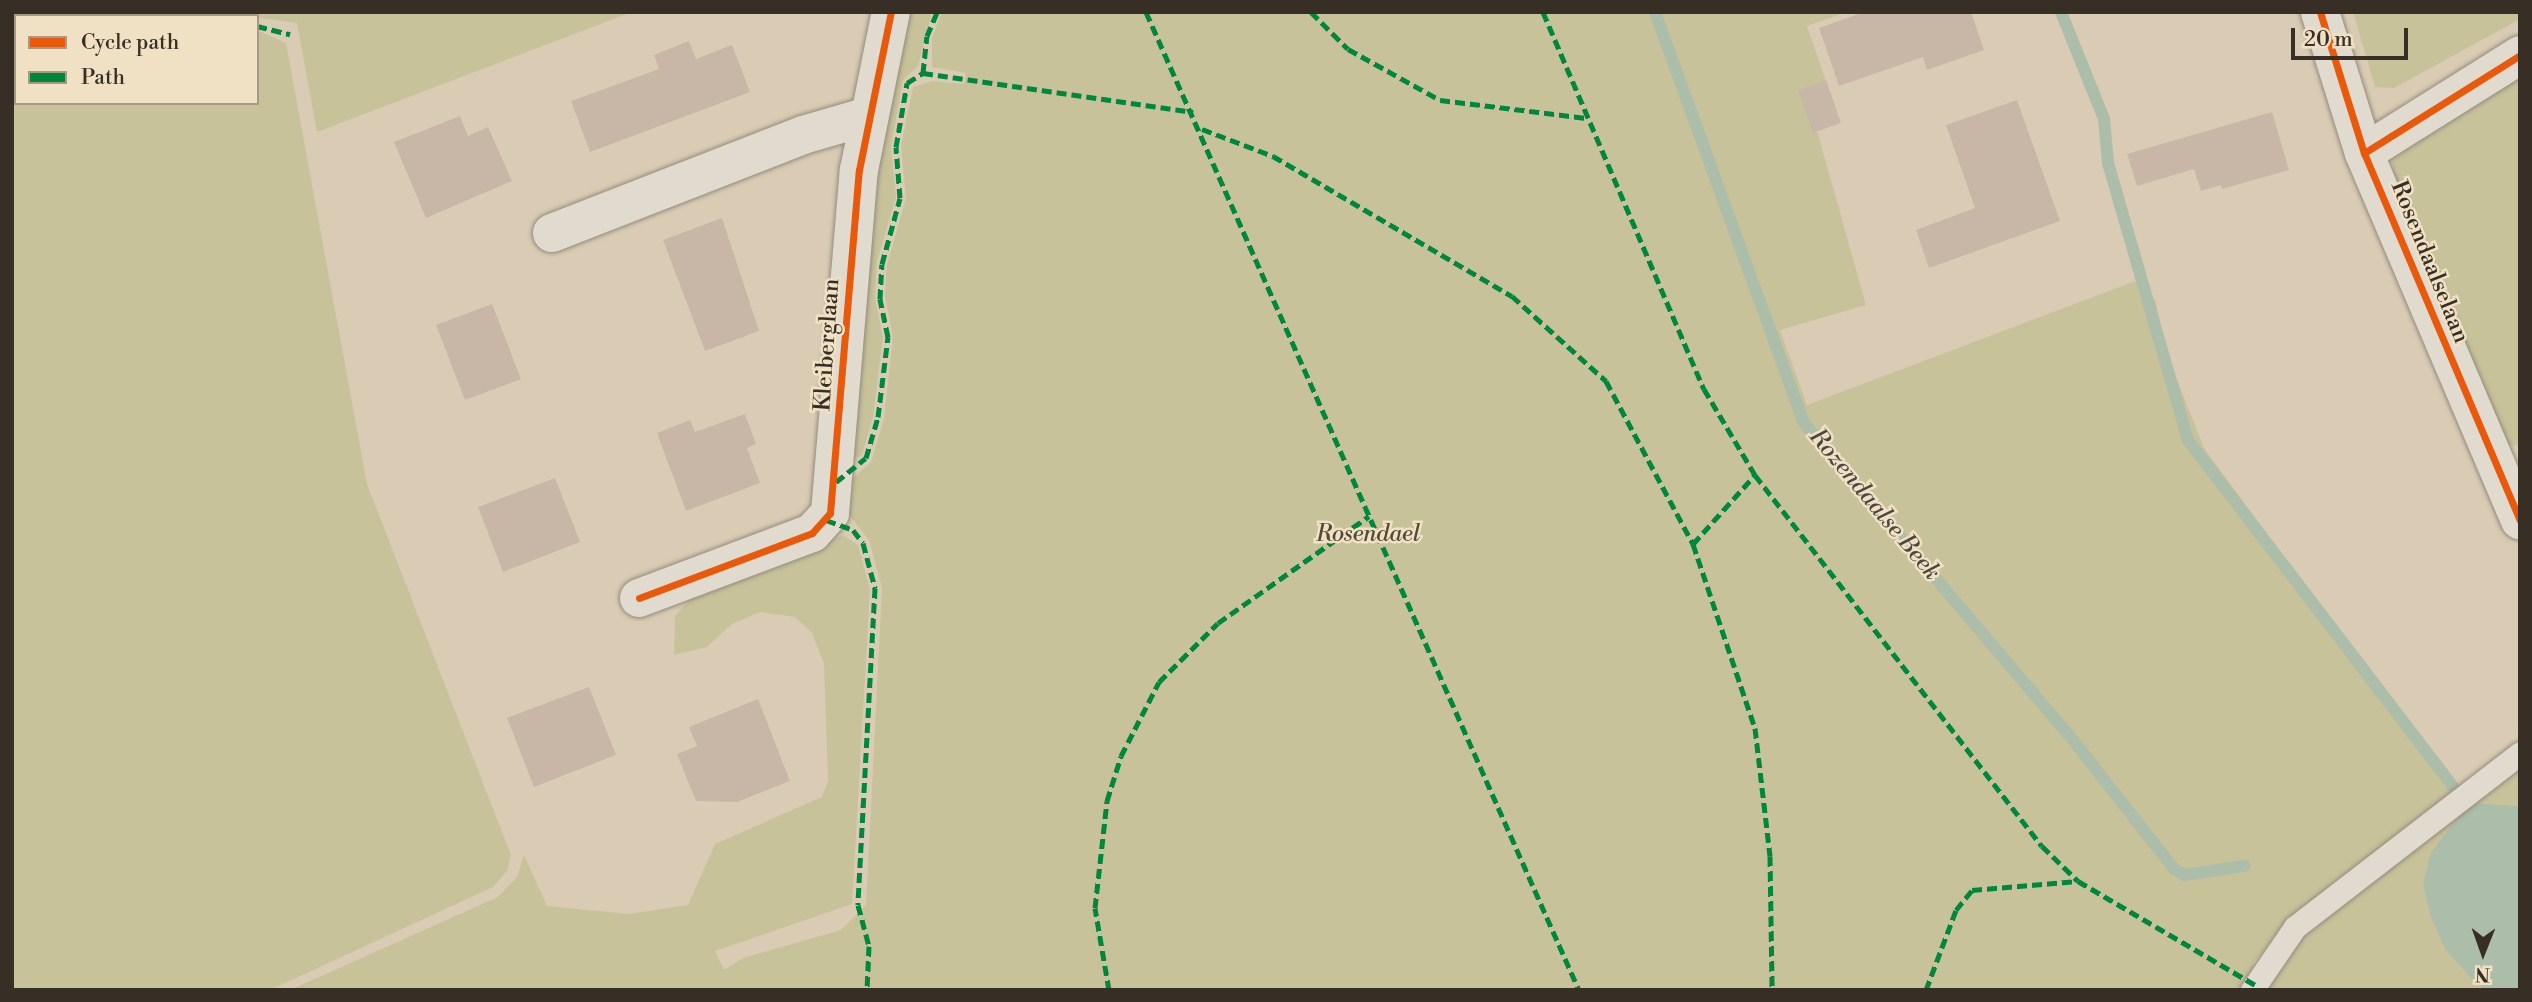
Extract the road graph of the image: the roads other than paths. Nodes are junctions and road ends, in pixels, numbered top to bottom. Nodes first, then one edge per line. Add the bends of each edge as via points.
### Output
1 (891, 12) edge
2 (2320, 12) edge
3 (2520, 55) edge
4 (869, 116) junction
5 (2364, 153) junction
6 (552, 233) dead end
7 (2520, 520) edge
8 (639, 598) dead end
9 (2520, 753) edge
10 (2252, 990) edge

1 - 4 street, Kleiberglaan
2 - 5 street, Rosendaalselaan
3 - 5 street
4 - 6 street via 803,135
4 - 8 street, Kleiberglaan via 830,513 812,533
5 - 7 street, Rosendaalselaan
9 - 10 lane via 2295,927

